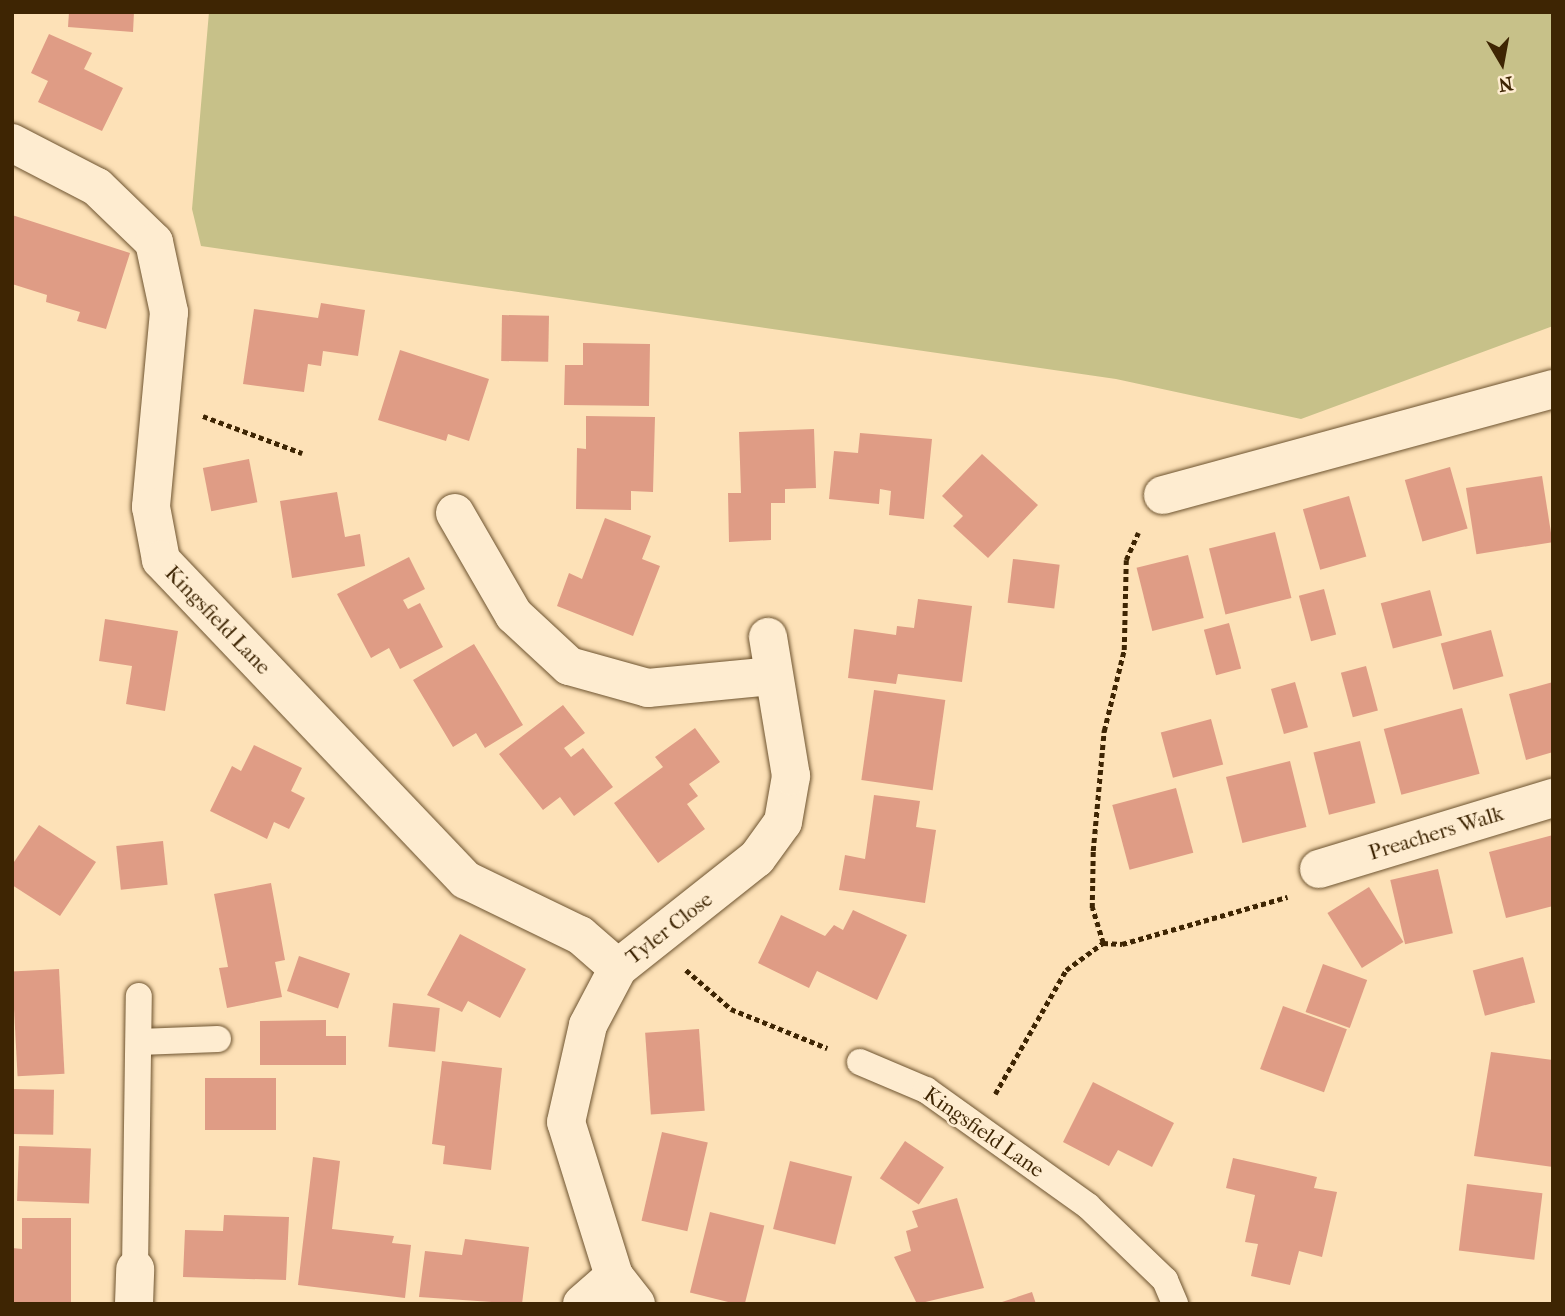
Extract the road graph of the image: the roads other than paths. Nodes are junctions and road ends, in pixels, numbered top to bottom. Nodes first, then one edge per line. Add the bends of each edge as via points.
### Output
1 (12, 143) edge
2 (1553, 389) edge
3 (1163, 495) road end
4 (455, 513) dead end
5 (768, 637) dead end
6 (774, 676) junction
7 (1553, 798) edge
8 (1319, 869) road end
9 (618, 968) junction
10 (139, 996) dead end
11 (218, 1040) dead end
12 (139, 1042) junction
13 (860, 1062) road end
14 (135, 1286) edge
15 (625, 1290) edge
16 (582, 1304) edge
17 (1175, 1304) edge

1 - 9 street, Kingsfield Lane via 97,187 154,242 169,312 151,507 161,560 466,880 580,936
2 - 3 street
4 - 6 street via 514,615 569,666 648,688
5 - 6 street, Tyler Close
6 - 9 street, Tyler Close via 790,776 783,822 757,858
7 - 8 street, Preachers Walk
9 - 15 street, Tyler Close via 588,1025 566,1122
10 - 12 lane
11 - 12 lane
12 - 14 lane
13 - 17 lane, Kingsfield Lane via 926,1090 1088,1206 1165,1280
15 - 16 street, Tyler Close

